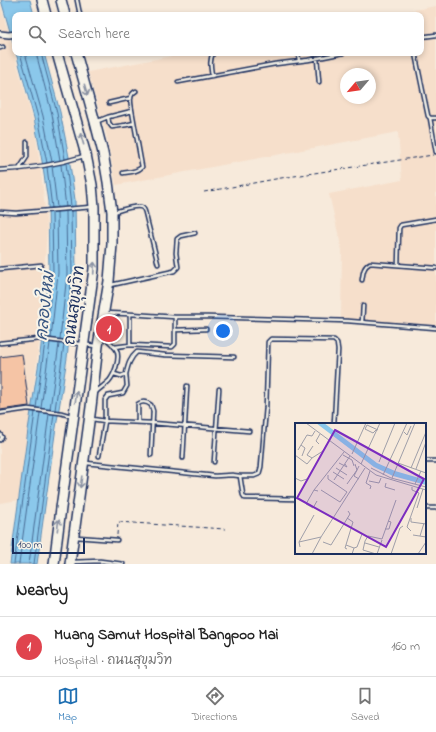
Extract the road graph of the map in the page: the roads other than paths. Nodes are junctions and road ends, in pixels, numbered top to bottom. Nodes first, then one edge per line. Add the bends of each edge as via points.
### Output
1 (42, 0) edge
2 (61, 0) edge
3 (77, 0) edge
4 (45, 12) edge
5 (64, 12) edge
6 (79, 12) edge
7 (0, 34) edge
8 (12, 34) edge
9 (436, 35) edge
10 (424, 37) edge
11 (58, 56) edge
12 (77, 56) edge
13 (212, 56) edge
14 (298, 56) edge
15 (327, 56) edge
16 (416, 56) edge
17 (316, 58) junction
18 (299, 61) junction
19 (212, 76) junction
20 (178, 82) dead end
21 (319, 82) dead end
22 (136, 91) dead end
23 (131, 98) junction
24 (109, 103) dead end
25 (132, 111) junction
26 (108, 117) junction
27 (430, 118) junction
28 (436, 118) edge
29 (96, 122) junction
30 (134, 123) junction
31 (27, 142) dead end
32 (436, 154) edge
33 (86, 155) junction
34 (0, 170) edge
35 (18, 170) junction
36 (123, 173) dead end
37 (94, 208) junction
38 (0, 212) edge
39 (112, 213) junction
40 (436, 219) edge
41 (196, 233) dead end
42 (158, 264) dead end
43 (40, 265) dead end
44 (398, 265) junction
45 (436, 268) edge
46 (0, 269) edge
47 (362, 280) dead end
48 (108, 286) junction
49 (363, 306) dead end
50 (104, 313) junction
51 (130, 314) junction
52 (175, 317) junction
53 (362, 322) junction
54 (436, 328) edge
55 (206, 329) dead end
56 (175, 330) junction
57 (100, 334) junction
58 (0, 343) edge
59 (84, 344) junction
60 (130, 345) junction
61 (98, 346) junction
62 (114, 347) junction
63 (234, 357) dead end
64 (114, 374) junction
65 (126, 374) junction
66 (187, 386) dead end
67 (219, 389) dead end
68 (93, 394) junction
69 (0, 412) edge
70 (74, 416) junction
71 (90, 419) junction
72 (105, 421) junction
73 (138, 422) junction
74 (152, 423) junction
75 (334, 423) edge
76 (185, 425) junction
77 (216, 428) junction
78 (249, 431) dead end
79 (0, 434) edge
80 (0, 440) edge
81 (151, 455) dead end
82 (99, 456) dead end
83 (183, 458) dead end
84 (214, 462) dead end
85 (84, 463) junction
86 (240, 476) junction
87 (295, 499) edge
88 (74, 536) junction
89 (116, 540) road end
90 (70, 563) edge
91 (54, 564) edge
92 (123, 564) edge

1 - 4 highway
2 - 5 highway
3 - 6 lane
7 - 8 street
9 - 10 lane
33 -> 11 highway, ถนนสุขุมวิท
12 -> 29 highway, ถนนสุขุมวิท
13 - 19 lane
14 - 18 lane
15 - 17 lane
16 - 27 lane
17 - 18 lane
17 - 21 lane
18 - 19 lane
19 - 20 lane
22 - 23 lane via 132,93
23 - 24 lane
23 - 25 lane
25 - 26 lane
25 - 30 lane
26 - 29 lane
26 - 30 lane via 112,127
27 - 28 lane
27 - 32 lane
29 - 39 highway, ถนนสุขุมวิท
30 - 36 lane via 142,167
31 - 35 lane via 27,157
33 - 35 lane
33 - 37 highway, ถนนสุขุมวิท
34 - 35 lane
37 - 38 lane
59 -> 37 highway, ถนนสุขุมวิท via 94,269
39 - 42 lane via 140,206 144,208
39 - 48 highway, ถนนสุขุมวิท
40 - 44 lane via 401,225
41 - 48 lane via 177,239 178,268 174,271
43 - 46 lane
44 - 45 lane
44 - 47 lane via 370,263 365,266
48 - 50 highway, ถนนสุขุมวิท
49 - 53 lane
50 - 51 lane
50 - 57 highway, ถนนสุขุมวิท
51 - 52 lane
51 - 60 lane
52 - 53 lane
52 - 56 lane
53 - 54 lane
55 - 56 lane
56 - 60 lane via 175,344 172,347
57 - 61 highway, ถนนสุขุมวิท
57 - 62 lane
58 - 59 lane via 40,339
59 - 61 lane
70 -> 59 highway, ถนนสุขุมวิท
60 - 62 lane
61 - 68 highway, ถนนสุขุมวิท
62 - 64 lane via 118,352
63 - 65 lane via 138,352 133,355
64 - 65 lane
64 - 68 lane
65 - 72 lane via 127,386 123,393 108,396 105,400
66 - 76 lane
67 - 77 lane
68 - 71 highway, ถนนสุขุมวิท
69 - 70 lane via 28,409
91 -> 70 highway, ถนนสุขุมวิท
71 - 72 lane
71 - 85 highway, ถนนสุขุมวิท
72 - 73 lane
72 - 82 lane
73 - 74 lane
73 - 74 lane via 138,404 147,402 153,411
74 - 76 lane
74 - 81 lane
75 - 86 lane via 337,343 334,340 271,339 268,342 261,467 259,474
76 - 77 lane
76 - 83 lane
77 - 78 lane
77 - 84 lane
79 - 80 lane
85 - 86 lane via 215,476
85 -> 88 highway, ถนนสุขุมวิท
86 - 87 lane via 242,495 245,498
88 - 89 lane
88 - 90 highway, ถนนสุขุมวิท
90 - 92 lane via 100,561

